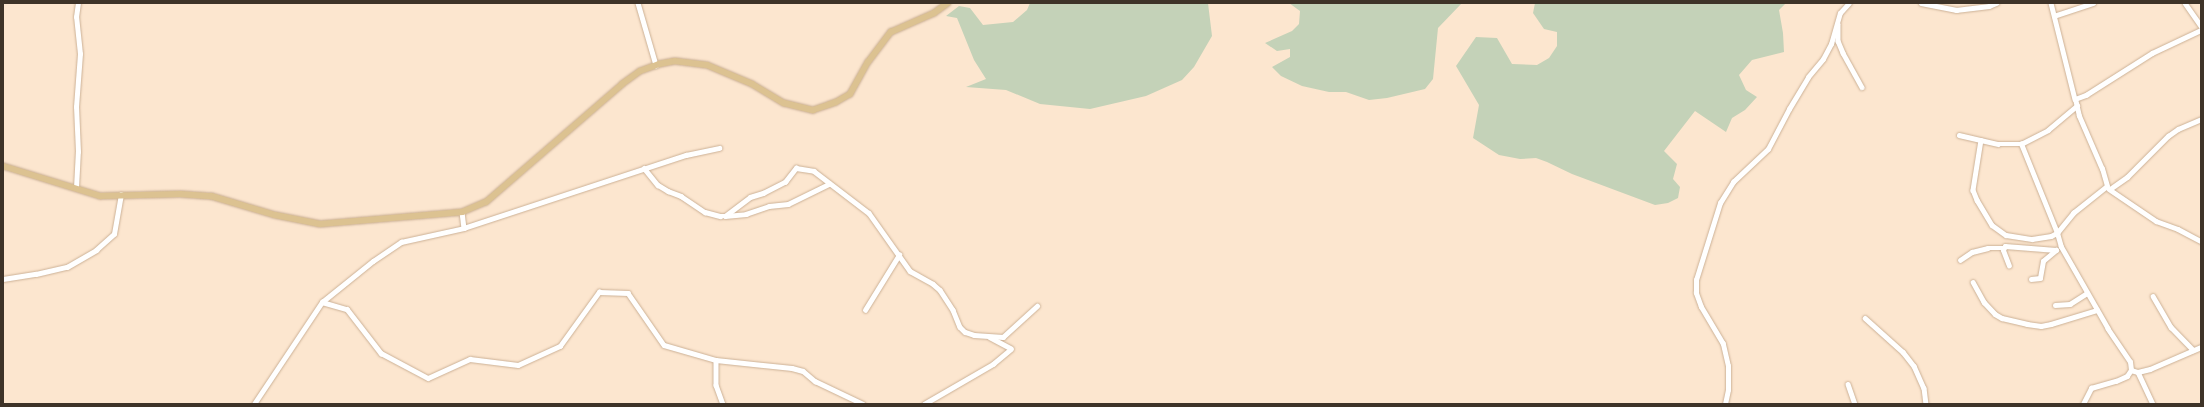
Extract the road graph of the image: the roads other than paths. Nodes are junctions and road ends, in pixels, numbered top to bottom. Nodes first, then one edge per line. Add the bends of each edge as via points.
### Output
1 (78, 3) edge
2 (638, 3) edge
3 (948, 3) edge
4 (1849, 3) edge
5 (1921, 3) edge
6 (1996, 3) edge
7 (2051, 3) edge
8 (2093, 3) edge
9 (2185, 3) edge
10 (2054, 16) junction
11 (1838, 20) junction
12 (2201, 26) edge
13 (2201, 30) edge
14 (1838, 41) junction
15 (1831, 44) junction
16 (656, 65) junction
17 (1862, 87) dead end
18 (2075, 99) junction
19 (2077, 106) junction
20 (2201, 119) edge
21 (1959, 134) dead end
22 (1980, 140) junction
23 (2021, 144) junction
24 (719, 148) dead end
25 (3, 166) edge
26 (644, 168) junction
27 (829, 184) junction
28 (76, 188) junction
29 (2108, 188) junction
30 (822, 189) junction
31 (835, 189) junction
32 (121, 195) junction
33 (462, 212) junction
34 (725, 216) junction
35 (464, 228) junction
36 (2057, 233) junction
37 (2201, 241) edge
38 (2061, 247) junction
39 (2003, 248) junction
40 (2056, 250) junction
41 (899, 255) junction
42 (1960, 260) dead end
43 (2009, 266) dead end
44 (3, 279) edge
45 (2031, 279) dead end
46 (1974, 282) dead end
47 (2087, 293) junction
48 (2153, 296) dead end
49 (322, 302) junction
50 (2055, 305) dead end
51 (1037, 306) dead end
52 (865, 310) dead end
53 (2097, 310) junction
54 (1865, 318) dead end
55 (988, 337) junction
56 (2201, 347) edge
57 (2193, 350) junction
58 (716, 360) junction
59 (2131, 370) junction
60 (2138, 372) junction
61 (1848, 384) dead end
62 (254, 404) edge
63 (723, 404) edge
64 (863, 404) edge
65 (924, 404) edge
66 (1725, 404) edge
67 (1855, 404) edge
68 (1926, 404) edge
69 (2083, 404) edge
70 (2153, 404) edge

1 - 28 street via 76,17 80,54 76,107
2 - 16 street
3 - 16 main road via 934,13 890,32 868,62 850,94 813,110 784,103 752,84 707,65 675,61
4 - 11 street via 1842,9
5 - 6 street via 1956,10
7 - 10 street
8 - 10 street
9 - 12 street
10 - 18 street
11 - 14 street
11 - 15 street
13 - 18 street via 2152,53 2086,95
14 - 15 street
14 - 17 street via 1848,66
15 - 66 street via 1823,59 1808,77 1768,149 1734,182 1720,203 1696,280 1696,293 1701,307 1723,344 1727,359 1728,390
16 - 33 main road via 622,84 486,202
18 - 19 street
19 - 23 street via 2048,130
19 - 29 street
20 - 29 street via 2168,136 2127,177
21 - 22 street
22 - 23 street via 1998,144
22 - 36 street via 1973,190 1992,225 2006,235 2024,238 2042,238
23 - 36 street
24 - 26 street
25 - 28 main road
26 - 34 street via 658,185 668,191 681,196 705,212
26 - 35 street
27 - 30 street
27 - 31 street
27 - 34 street via 814,171 796,168 785,182 750,197
28 - 32 main road via 100,196
29 - 36 street via 2073,213
29 - 37 street via 2156,221
30 - 31 street
30 - 34 street via 788,204
31 - 41 street via 869,213
32 - 33 main road via 211,196 275,215 320,224
32 - 44 street via 114,234 96,250 67,266
33 - 35 street
35 - 49 street via 401,242
36 - 38 street
38 - 40 street
38 - 47 street
39 - 40 street via 2008,246
39 - 42 street via 1972,252
39 - 43 street
40 - 45 street via 2043,261 2040,278
41 - 52 street
41 - 55 street via 910,271 940,290 960,327 969,334
46 - 53 street via 1984,302 1995,314 2027,324 2052,324
47 - 50 street via 2070,304
47 - 53 street
48 - 57 street via 2171,326
49 - 58 street via 347,309 381,353 428,378 470,359 518,365 560,346 599,292 628,293 664,345
49 - 62 street
51 - 55 street via 1008,334 998,338
53 - 59 street via 2130,362
54 - 68 street via 1903,352 1914,366 1924,388
55 - 65 street via 1011,349 993,364
56 - 57 street
57 - 60 street
58 - 63 street via 716,384
58 - 64 street via 803,371 815,381
59 - 60 street
59 - 69 street via 2127,376 2092,388
60 - 70 street
61 - 67 street

